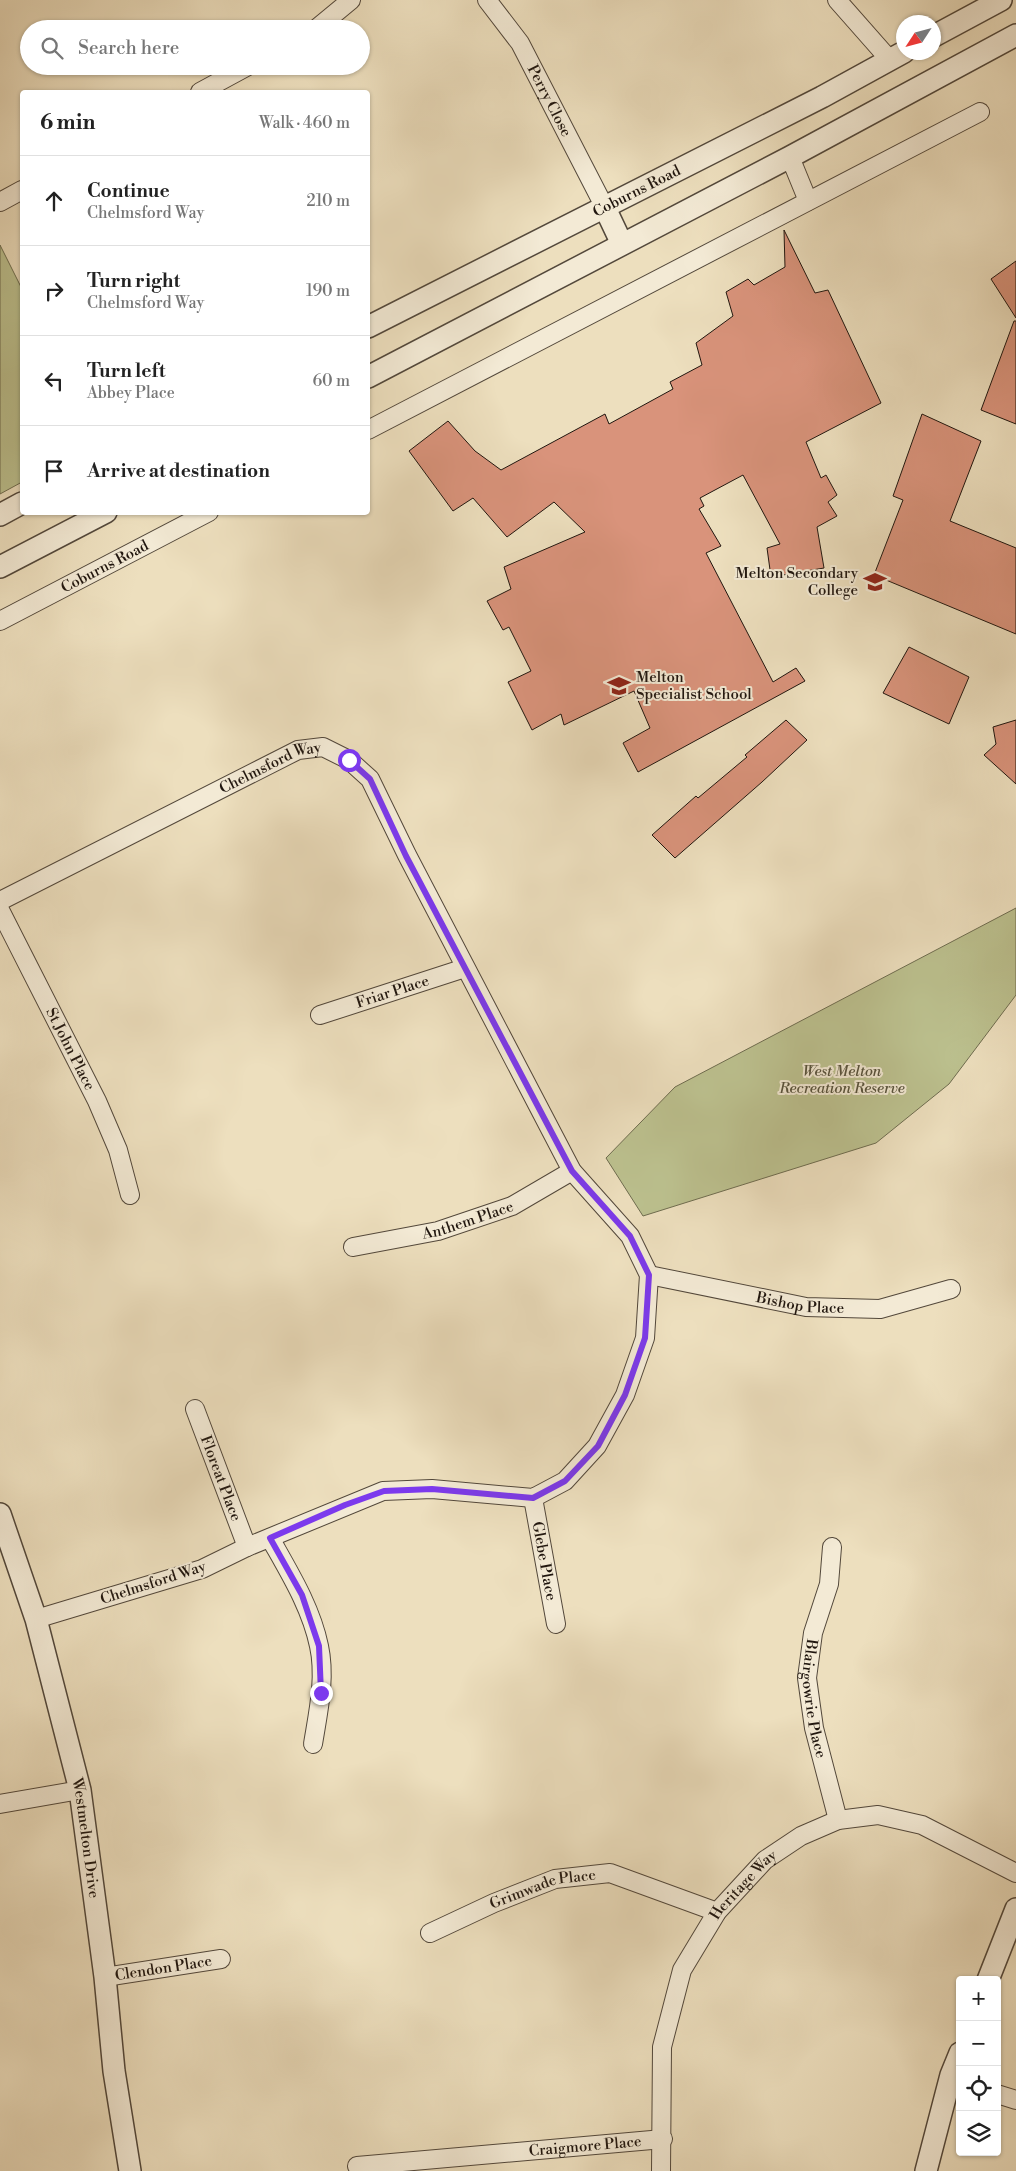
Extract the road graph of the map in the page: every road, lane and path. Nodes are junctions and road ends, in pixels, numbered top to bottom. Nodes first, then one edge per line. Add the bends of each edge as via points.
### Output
1 (351, 0) edge
2 (487, 0) edge
3 (837, 0) edge
4 (1001, 0) edge
5 (327, 20) edge
6 (941, 32) edge
7 (1016, 34) edge
8 (896, 56) edge
9 (231, 75) edge
10 (204, 90) edge
11 (980, 112) dead end
12 (790, 157) junction
13 (20, 191) edge
14 (808, 201) junction
15 (0, 202) edge
16 (604, 206) junction
17 (622, 244) junction
18 (370, 326) edge
19 (370, 376) edge
20 (370, 429) edge
21 (20, 504) edge
22 (0, 515) edge
23 (94, 515) edge
24 (203, 515) edge
25 (74, 520) edge
26 (0, 567) edge
27 (0, 621) edge
28 (0, 901) edge
29 (0, 910) edge
30 (465, 968) junction
31 (320, 1015) dead end
32 (572, 1171) junction
33 (130, 1195) dead end
34 (352, 1247) dead end
35 (649, 1275) junction
36 (951, 1289) dead end
37 (195, 1409) dead end
38 (533, 1498) junction
39 (0, 1514) edge
40 (270, 1538) junction
41 (247, 1547) junction
42 (832, 1547) dead end
43 (36, 1619) junction
44 (556, 1624) dead end
45 (313, 1744) dead end
46 (80, 1790) junction
47 (0, 1804) edge
48 (838, 1820) junction
49 (1016, 1873) edge
50 (1016, 1909) edge
51 (717, 1912) junction
52 (430, 1933) dead end
53 (221, 1959) dead end
54 (990, 1976) edge
55 (105, 1977) junction
56 (955, 2077) edge
57 (1001, 2095) edge
58 (1016, 2100) edge
59 (662, 2139) junction
60 (357, 2166) dead end
61 (127, 2171) edge
62 (661, 2171) edge
63 (926, 2171) edge

1 - 5 street
2 - 16 street, Perry Close via 520,43
3 - 8 street
4 - 6 street
7 - 12 street
8 - 16 street, Coburns Road
9 - 10 street
11 - 14 street
12 - 14 street
12 - 17 street
13 - 15 street
14 - 20 street
16 - 17 street
16 - 18 street, Coburns Road
17 - 19 street
21 - 22 street
23 - 25 street
24 - 27 street, Coburns Road
25 - 26 street
28 - 30 street, Chelmsford Way via 281,757 298,750 323,747 349,760 370,779
29 - 33 street, St John Place via 97,1101 118,1150
30 - 31 street, Friar Place
30 - 32 street, Chelmsford Way
32 - 34 street, Anthem Place via 512,1206 438,1231
32 - 35 street, Chelmsford Way via 630,1236
35 - 36 street, Bishop Place via 806,1307 880,1309
35 - 38 street, Chelmsford Way via 645,1338 625,1395 598,1446 565,1481
37 - 41 street, Floreat Place
38 - 40 street, Chelmsford Way via 432,1489 384,1491
38 - 44 street, Glebe Place
39 - 43 street, Westmelton Drive
40 - 41 street, Chelmsford Way
40 - 45 street via 302,1595 319,1646 321,1693
41 - 43 street, Chelmsford Way via 202,1569
42 - 48 street, Blairgowrie Place via 829,1584 813,1633 807,1678 814,1728
43 - 46 street, Westmelton Drive
46 - 47 street
46 - 55 street, Westmelton Drive
48 - 49 street, Heritage Way via 878,1815 922,1825
48 - 51 street, Heritage Way via 800,1836 765,1860
50 - 54 street
51 - 52 street, Grimwade Place via 610,1873 555,1879
51 - 59 street, Heritage Way via 682,1970 662,2047
53 - 55 street, Clendon Place
55 - 61 street, Westmelton Drive
56 - 63 street
57 - 58 street
59 - 60 street, Craigmore Place
59 - 62 street, Heritage Way

